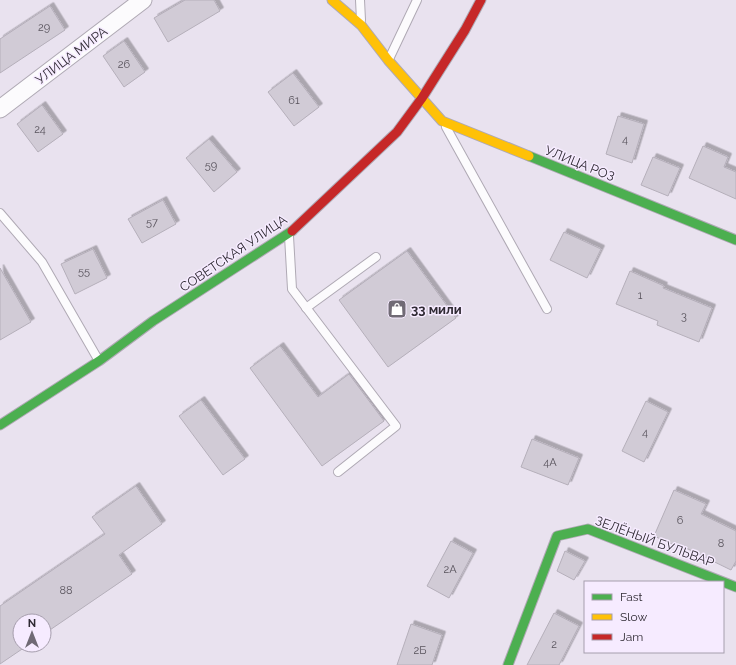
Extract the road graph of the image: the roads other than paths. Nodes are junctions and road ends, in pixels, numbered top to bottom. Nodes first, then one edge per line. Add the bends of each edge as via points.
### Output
1 (143, 0) edge
2 (332, 0) edge
3 (360, 0) edge
4 (417, 0) edge
5 (480, 0) edge
6 (361, 25) junction
7 (388, 60) junction
8 (422, 98) junction
9 (0, 109) edge
10 (442, 121) junction
11 (0, 213) edge
12 (289, 233) junction
13 (736, 240) edge
14 (376, 257) dead end
15 (306, 308) junction
16 (547, 309) dead end
17 (99, 361) junction
18 (0, 425) edge
19 (338, 472) dead end
20 (722, 581) edge
21 (724, 582) edge
22 (736, 587) edge
23 (508, 665) edge

1 - 9 street, УЛИЦА МИРА
2 - 6 street
3 - 6 lane
4 - 7 lane
5 - 8 street, СОВЕТСКАЯ УЛИЦА via 465,30
6 - 7 street
7 - 8 street
8 - 10 street, УЛИЦА РОЗ
8 - 12 street, СОВЕТСКАЯ УЛИЦА via 397,132
10 - 13 street, УЛИЦА РОЗ
10 - 16 lane
11 - 17 lane via 42,262
12 - 15 lane via 292,288
12 - 17 street, СОВЕТСКАЯ УЛИЦА via 153,321
14 - 15 lane
15 - 19 lane via 396,426
17 - 18 street, СОВЕТСКАЯ УЛИЦА
20 - 23 street, ЗЕЛЁНЫЙ БУЛЬВАР via 588,529 557,536
21 - 22 street, ЗЕЛЁНЫЙ БУЛЬВАР

